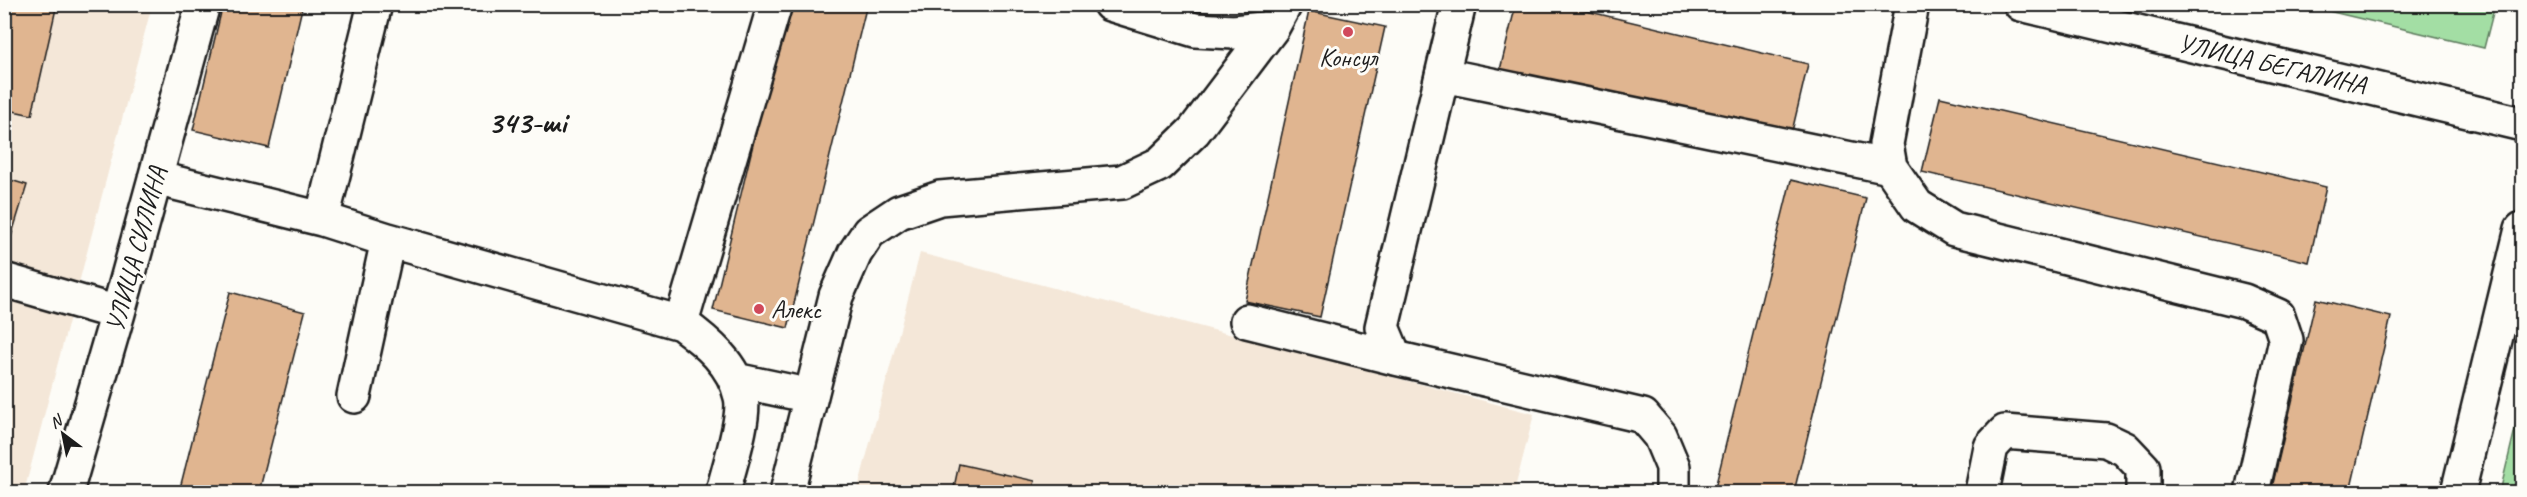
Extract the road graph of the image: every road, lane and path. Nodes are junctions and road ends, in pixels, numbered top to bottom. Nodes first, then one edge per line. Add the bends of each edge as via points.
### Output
1 (203, 4) edge
2 (375, 4) edge
3 (775, 4) edge
4 (1110, 4) edge
5 (1459, 4) edge
6 (1912, 4) edge
7 (2021, 4) edge
8 (1279, 16) edge
9 (1443, 75) junction
10 (2523, 124) edge
11 (1890, 167) junction
12 (155, 178) junction
13 (322, 219) junction
14 (2523, 229) edge
15 (388, 240) junction
16 (4, 280) edge
17 (118, 313) junction
18 (1247, 321) dead end
19 (681, 323) junction
20 (1395, 358) junction
21 (735, 380) junction
22 (354, 396) dead end
23 (811, 396) junction
24 (66, 492) edge
25 (723, 492) edge
26 (787, 492) edge
27 (1673, 492) edge
28 (1982, 492) edge
29 (2143, 492) edge
30 (2252, 492) edge
31 (2458, 492) edge

1 - 12 street, УЛИЦА СИЛИНА
2 - 13 street
3 - 19 street
4 - 8 street via 1196,30 1234,32
5 - 9 street
6 - 11 street via 1886,144
7 - 10 street, УЛИЦА БЕГАЛИНА
8 - 23 street via 1194,131 1160,164 1122,182 940,198 898,212 869,232 836,296
9 - 11 street
9 - 20 street via 1382,327
11 - 30 street via 1917,206 1954,230 2244,301 2278,316 2286,340
12 - 13 street
12 - 17 street, УЛИЦА СИЛИНА
13 - 15 street
14 - 31 street
15 - 19 street
15 - 22 street
16 - 17 street
17 - 24 street, УЛИЦА СИЛИНА
18 - 20 street
19 - 21 street via 708,343
20 - 27 street via 1643,416 1660,436 1674,467
21 - 23 street
21 - 25 street via 742,399 741,417
23 - 26 street
28 - 29 street via 1991,447 2005,432 2106,440 2125,448 2143,468

